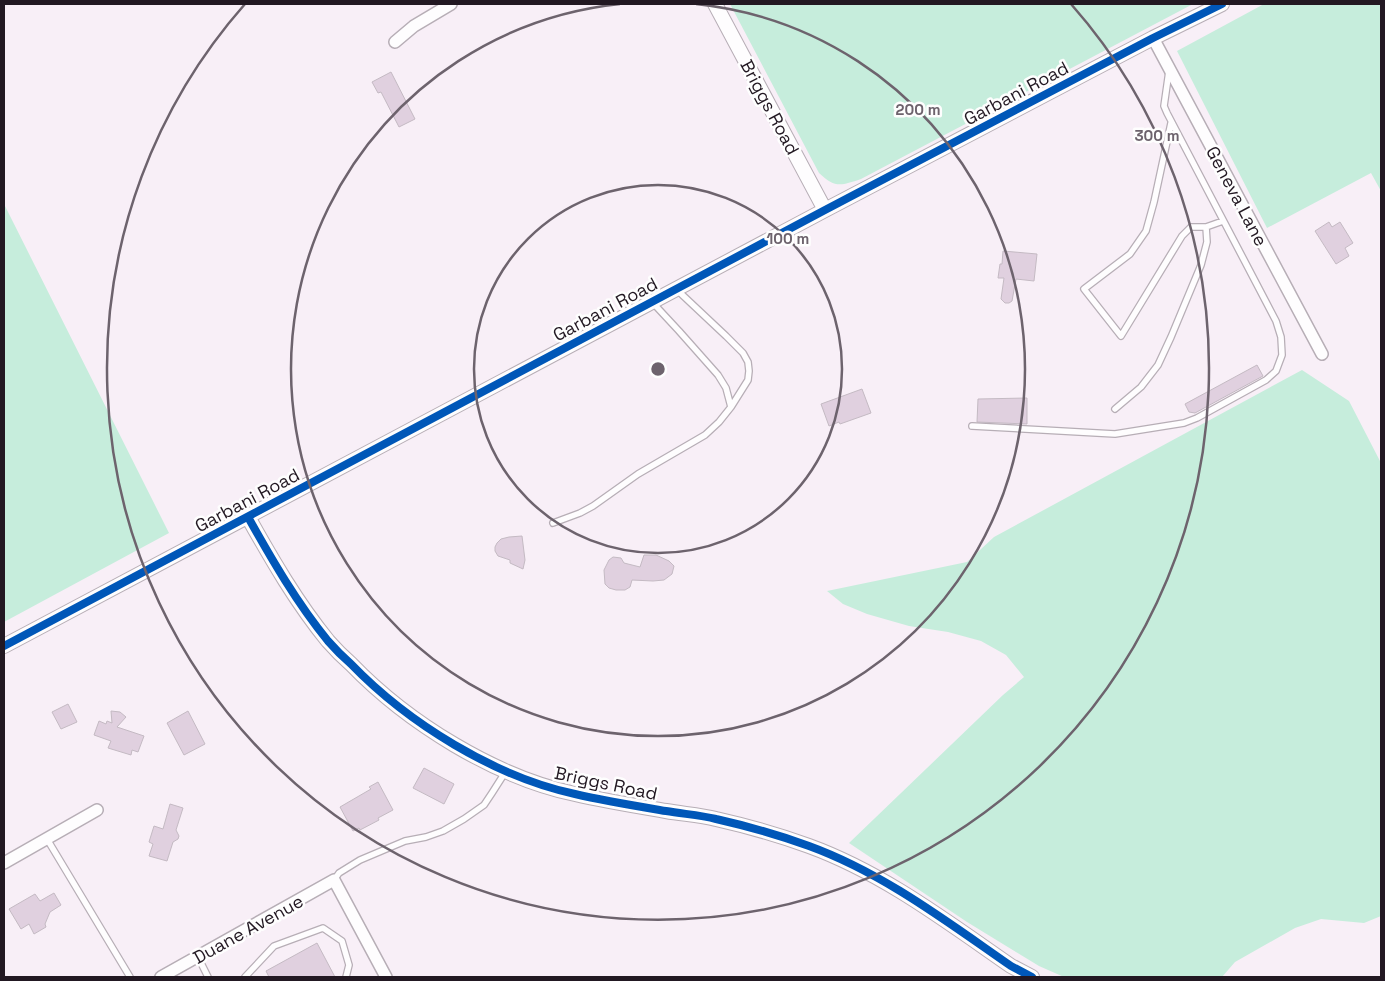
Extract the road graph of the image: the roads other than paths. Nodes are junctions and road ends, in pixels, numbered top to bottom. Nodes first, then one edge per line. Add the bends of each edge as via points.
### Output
1 (451, 4) edge
2 (715, 4) edge
3 (1222, 4) edge
4 (1153, 38) junction
5 (395, 42) dead end
6 (1169, 69) junction
7 (1172, 122) junction
8 (825, 210) junction
9 (1223, 221) junction
10 (1206, 226) junction
11 (675, 289) junction
12 (652, 302) junction
13 (1322, 354) dead end
14 (731, 407) junction
15 (1115, 409) dead end
16 (972, 426) dead end
17 (248, 517) junction
18 (553, 523) dead end
19 (4, 646) edge
20 (506, 771) junction
21 (97, 810) dead end
22 (47, 839) junction
23 (4, 863) edge
24 (334, 880) junction
25 (198, 957) junction
26 (130, 977) edge
27 (161, 977) edge
28 (208, 977) edge
29 (245, 977) edge
30 (346, 977) edge
31 (386, 977) edge
32 (1032, 977) edge

1 - 5 street via 414,26
2 - 8 street, Briggs Road
3 - 4 street, Garbani Road
4 - 6 street, Geneva Lane
4 - 8 street, Garbani Road
6 - 7 lane via 1164,106
6 - 13 street, Geneva Lane
7 - 9 lane
7 - 10 lane via 1146,231 1130,254 1084,290 1121,336 1182,236 1191,227
8 - 11 street, Garbani Road
9 - 10 lane
9 - 16 lane via 1267,302 1281,337 1282,355 1276,370 1266,380 1198,418 1115,434
10 - 15 lane via 1207,242 1201,265 1158,365 1141,387
11 - 12 street, Garbani Road
11 - 14 lane via 743,353 748,362 748,380
12 - 14 lane via 718,375 726,388
12 - 17 street, Garbani Road
14 - 18 lane via 705,435 638,474 593,506
17 - 19 street, Garbani Road
17 - 20 street, Briggs Road via 302,606 329,642 366,680 440,735 482,761
20 - 24 lane via 484,805 464,819 443,831 405,841 360,860
20 - 32 street, Briggs Road via 529,782 573,794 714,819 769,833 847,861 883,880
21 - 22 street
22 - 23 street
22 - 26 lane
24 - 25 street, Duane Avenue
24 - 31 street
25 - 27 street, Duane Avenue
25 - 28 lane
29 - 30 lane via 274,946 323,928 342,941 349,965

